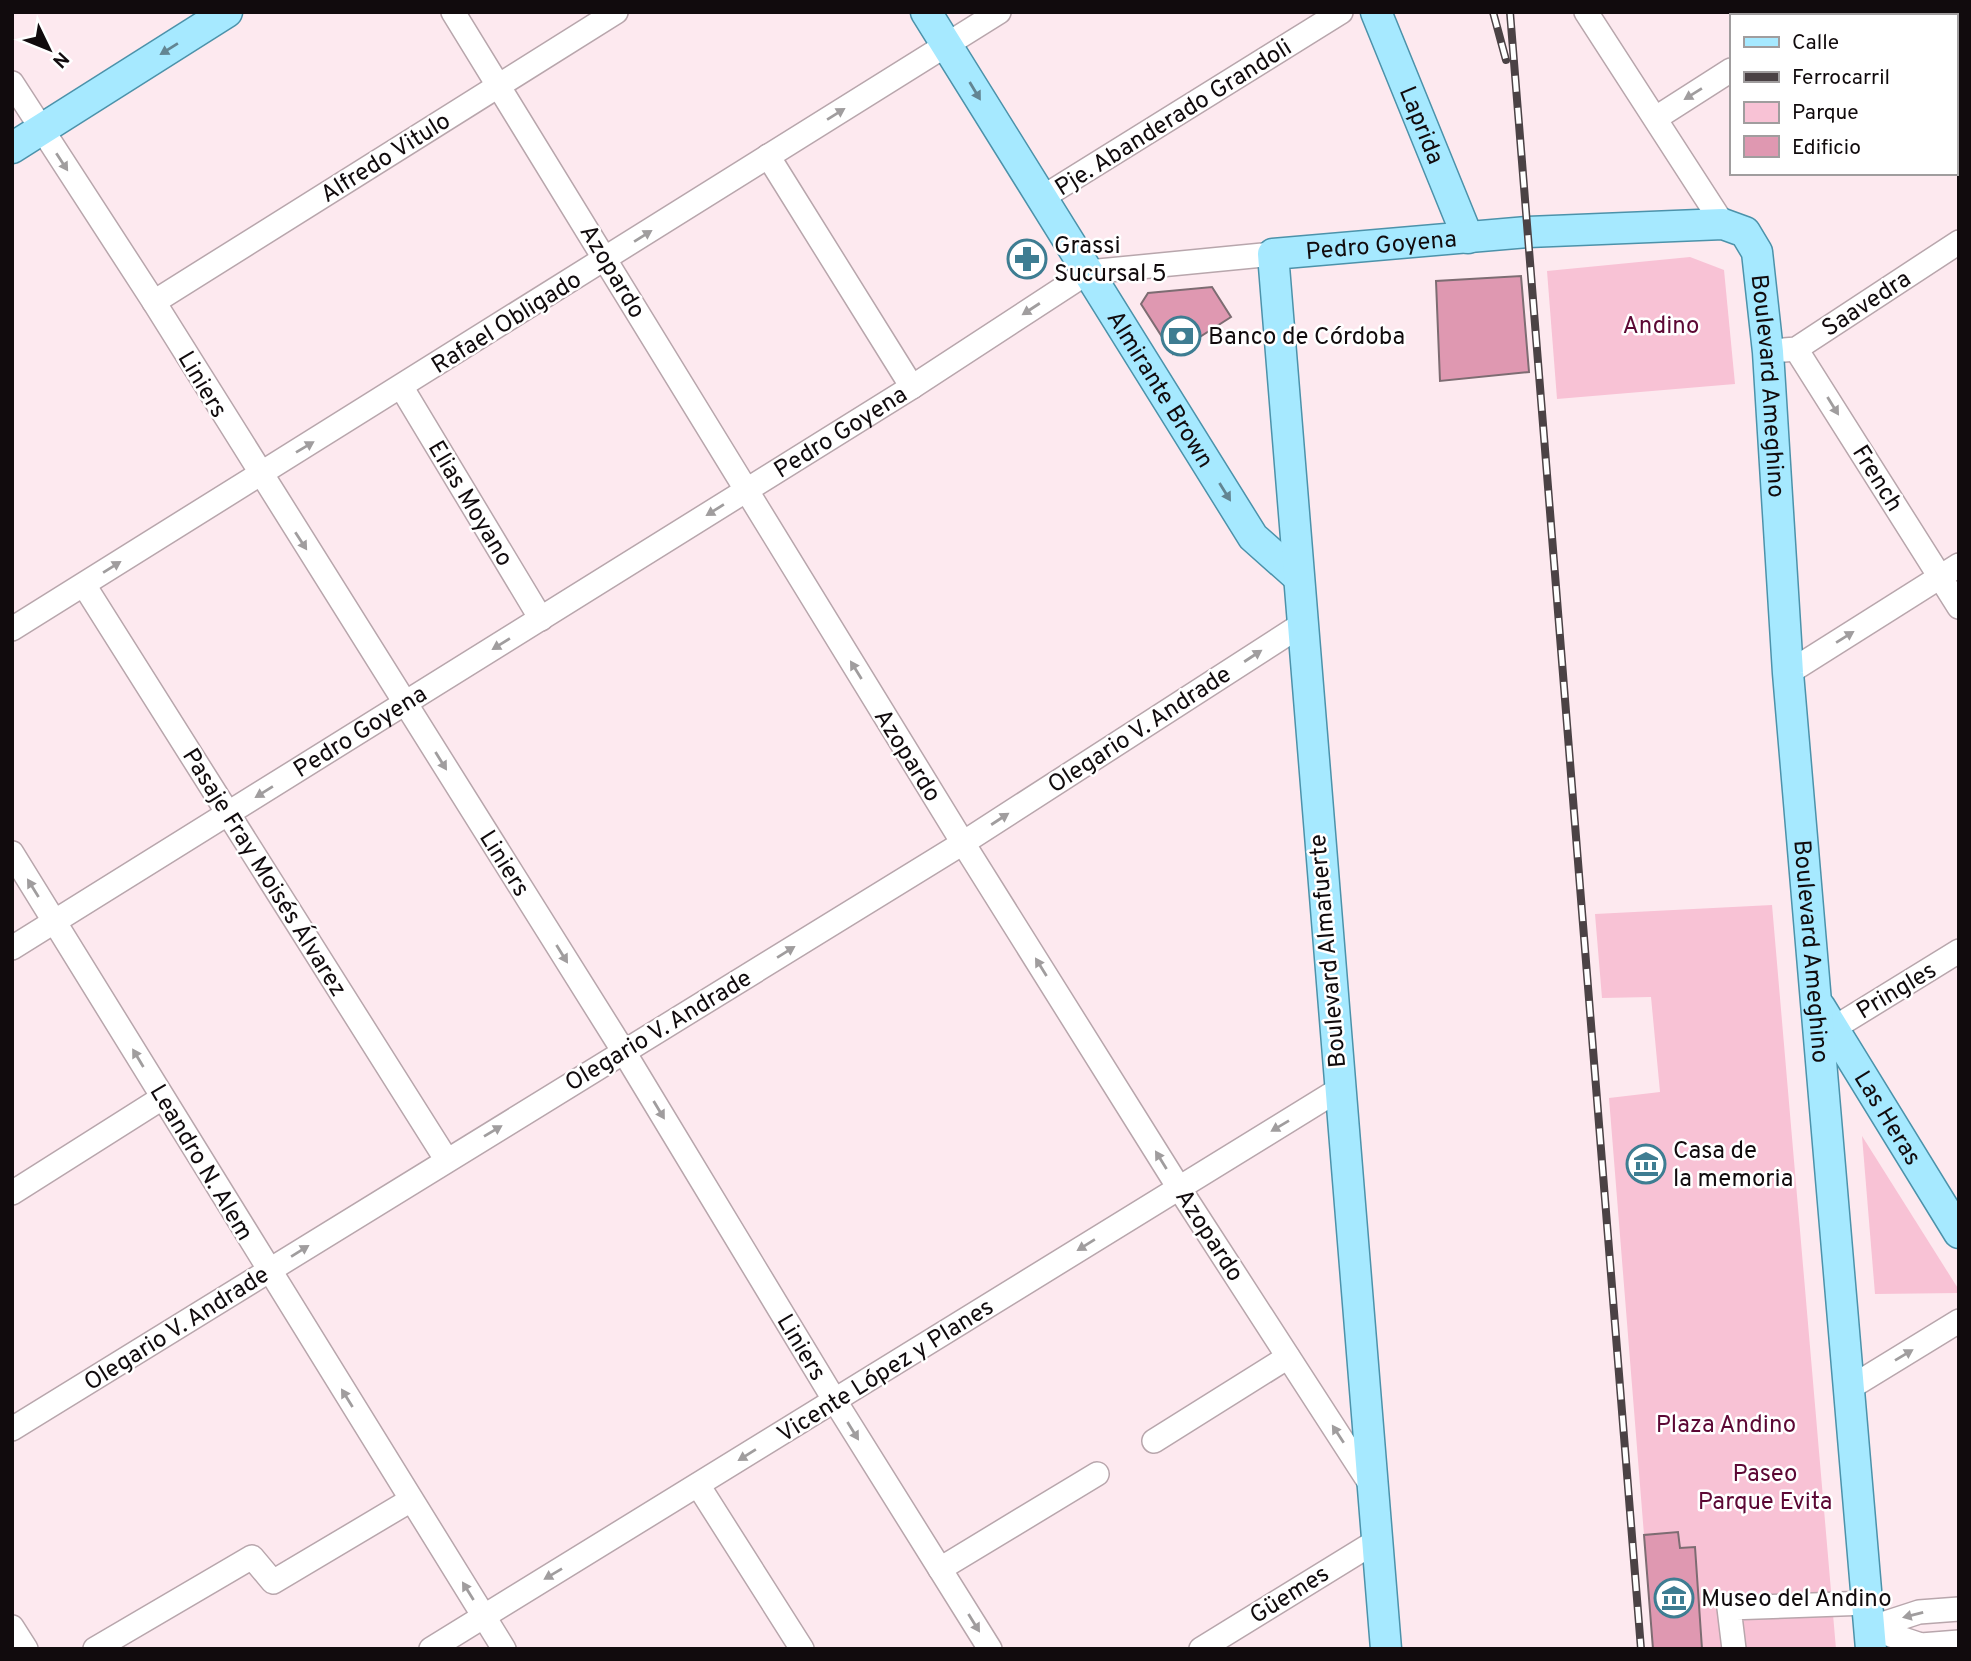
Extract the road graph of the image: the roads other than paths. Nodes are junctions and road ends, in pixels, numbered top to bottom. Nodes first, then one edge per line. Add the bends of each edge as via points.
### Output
1 (227, 12) edge
2 (453, 12) edge
3 (616, 12) edge
4 (926, 12) edge
5 (999, 12) edge
6 (1342, 12) edge
7 (1377, 12) edge
8 (1586, 12) edge
9 (947, 45) junction
10 (1730, 71) edge
11 (12, 83) edge
12 (500, 85) junction
13 (1656, 118) junction
14 (41, 130) junction
15 (12, 148) edge
16 (768, 156) junction
17 (1040, 199) junction
18 (1723, 224) junction
19 (1468, 237) junction
20 (1959, 242) edge
21 (1273, 254) junction
22 (607, 259) junction
23 (1088, 272) junction
24 (154, 302) junction
25 (1782, 350) junction
26 (912, 387) junction
27 (402, 388) junction
28 (259, 475) junction
29 (745, 491) junction
30 (1949, 570) edge
31 (1297, 576) junction
32 (84, 584) junction
33 (1959, 607) edge
34 (541, 619) junction
35 (1301, 625) junction
36 (12, 629) edge
37 (1788, 673) junction
38 (405, 704) junction
39 (228, 814) junction
40 (963, 843) junction
41 (12, 853) edge
42 (55, 922) junction
43 (12, 948) edge
44 (1959, 951) edge
45 (1817, 1003) junction
46 (1834, 1028) junction
47 (624, 1052) junction
48 (1338, 1090) junction
49 (162, 1098) junction
50 (446, 1159) junction
51 (1179, 1188) junction
52 (12, 1193) edge
53 (1959, 1233) edge
54 (268, 1271) junction
55 (1959, 1321) edge
56 (1288, 1357) junction
57 (1848, 1389) junction
58 (835, 1401) junction
59 (12, 1429) edge
60 (1154, 1441) dead end
61 (1097, 1474) dead end
62 (698, 1485) junction
63 (1375, 1491) junction
64 (411, 1500) junction
65 (1378, 1540) junction
66 (940, 1569) junction
67 (1959, 1609) edge
68 (484, 1616) junction
69 (1870, 1626) edge
70 (12, 1627) edge
71 (1959, 1642) edge
72 (1922, 1647) edge
73 (26, 1649) edge
74 (95, 1649) edge
75 (431, 1649) edge
76 (504, 1649) edge
77 (802, 1649) edge
78 (990, 1649) edge
79 (1201, 1649) edge
80 (1386, 1649) edge
81 (1734, 1649) edge

1 -> 14 main road
2 - 12 street, Azopardo
3 - 12 street, Alfredo Vitulo
4 - 9 main road, Almirante Brown
5 - 9 street, Rafael Obligado
6 - 17 street, Pje. Abanderado Grandoli
7 - 19 main road, Laprida
8 - 13 street
16 -> 9 street, Rafael Obligado
9 -> 17 main road, Almirante Brown
10 -> 13 street
11 - 14 street, Liniers
12 - 22 street, Azopardo
12 - 24 street, Alfredo Vitulo
13 - 18 street
14 - 15 main road
14 -> 24 street, Liniers
22 -> 16 street, Rafael Obligado
16 - 26 street
17 - 23 main road, Almirante Brown
18 - 19 main road, Pedro Goyena
18 - 25 main road, Boulevard Ameghino via 1745,232 1757,251
19 - 21 main road, Pedro Goyena
20 - 25 street, Saavedra
21 - 23 street, Pedro Goyena
21 - 31 main road, Boulevard Almafuerte
22 - 27 street, Rafael Obligado
22 - 29 street, Azopardo
23 -> 26 street, Pedro Goyena
23 -> 31 main road, Almirante Brown via 1254,537
24 - 28 street, Liniers
25 -> 30 street, French
25 - 37 main road, Boulevard Ameghino
26 - 29 street, Pedro Goyena
28 -> 27 street, Rafael Obligado
27 - 34 street, Elias Moyano
32 -> 28 street, Rafael Obligado
28 -> 38 street, Liniers
29 -> 34 street, Pedro Goyena
40 -> 29 street, Azopardo
30 - 33 street, French
37 -> 30 street
31 - 35 main road, Boulevard Almafuerte
32 - 36 street, Rafael Obligado
32 - 39 street, Pasaje Fray Moisés Álvarez
34 -> 38 street, Pedro Goyena
40 -> 35 street, Olegario V. Andrade
35 - 48 main road, Boulevard Almafuerte
37 - 45 main road, Boulevard Ameghino
38 -> 39 street, Pedro Goyena
38 -> 47 street, Liniers
39 - 42 street, Pedro Goyena
39 - 50 street, Pasaje Fray Moisés Álvarez
47 -> 40 street, Olegario V. Andrade
51 -> 40 street, Azopardo
42 -> 41 street, Leandro N. Alem
42 - 43 street, Pedro Goyena
49 -> 42 street, Leandro N. Alem
44 - 46 street, Pringles
45 - 46 main road, Las Heras
45 - 57 main road, Boulevard Ameghino
46 - 53 main road, Las Heras
50 -> 47 street, Olegario V. Andrade
47 -> 58 street, Liniers
48 -> 51 street, Vicente López y Planes
48 - 63 main road, Boulevard Almafuerte
49 - 52 street
49 - 54 street, Leandro N. Alem
54 -> 50 street, Olegario V. Andrade
51 - 56 street, Azopardo
51 -> 58 street, Vicente López y Planes
54 - 59 street, Olegario V. Andrade
64 -> 54 street, Leandro N. Alem
57 -> 55 street
56 - 60 street
63 -> 56 street, Azopardo
57 - 69 main road, Boulevard Ameghino
58 -> 62 street, Vicente López y Planes
58 -> 66 street, Liniers
61 - 66 street
62 -> 68 street, Vicente López y Planes
62 - 77 street
63 - 65 main road, Boulevard Almafuerte
68 -> 64 street, Leandro N. Alem
64 - 74 street via 273,1582 251,1557
65 - 79 street, Güemes
65 - 80 main road, Boulevard Almafuerte
66 -> 78 street, Liniers
67 -> 69 street via 1919,1612
68 - 75 street, Vicente López y Planes
68 - 76 street, Leandro N. Alem
69 - 72 street
69 - 81 street via 1729,1608
70 - 73 street
71 - 72 street

